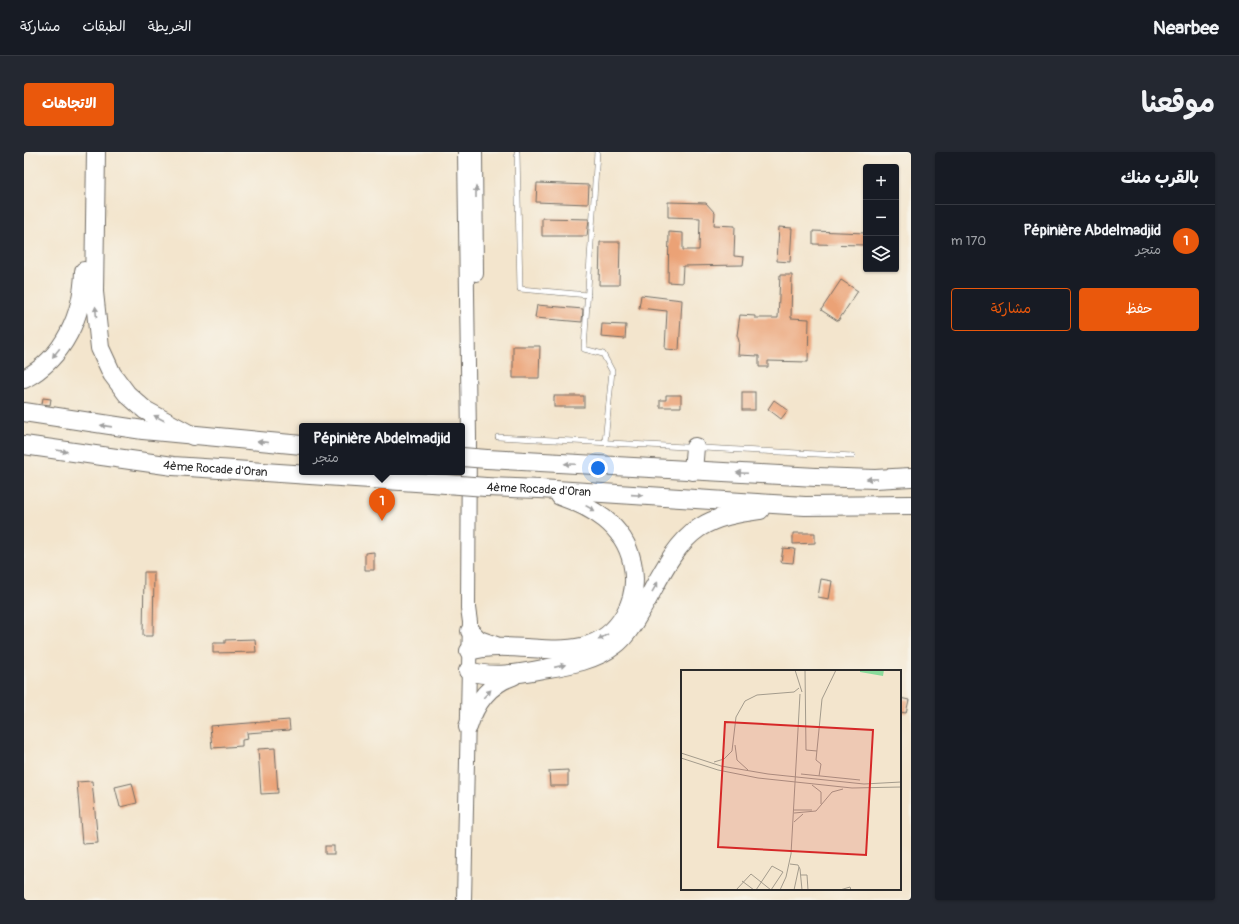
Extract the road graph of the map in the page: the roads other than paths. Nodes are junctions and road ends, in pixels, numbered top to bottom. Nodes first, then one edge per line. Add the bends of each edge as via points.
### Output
1 (87, 152) edge
2 (96, 152) edge
3 (465, 152) edge
4 (475, 152) edge
5 (517, 152) edge
6 (597, 152) edge
7 (588, 295) junction
8 (24, 379) edge
9 (24, 412) edge
10 (193, 436) junction
11 (498, 437) dead end
12 (605, 442) junction
13 (24, 444) edge
14 (299, 445) edge
15 (695, 448) junction
16 (853, 456) dead end
17 (465, 457) edge
18 (693, 471) junction
19 (299, 474) edge
20 (310, 475) edge
21 (911, 477) edge
22 (540, 489) junction
23 (911, 505) edge
24 (804, 506) junction
25 (470, 627) junction
26 (496, 646) junction
27 (469, 651) junction
28 (468, 671) junction
29 (522, 673) junction
30 (468, 727) junction
31 (464, 900) edge

1 -> 8 highway via 84,281 79,306 70,332 58,351 42,367
10 -> 2 highway via 145,410 127,394 112,374 100,348 94,292
3 - 25 main road
25 -> 4 main road via 476,603 479,443
5 - 7 lane via 520,290
6 - 7 lane
7 - 12 lane via 584,349 603,354 612,370
10 -> 9 highway via 86,423
14 -> 10 highway
11 - 12 lane
12 - 15 lane
13 -> 19 highway, 4ème Rocade d'Oran, bridge via 173,466
15 - 16 lane
15 - 18 highway
18 -> 17 highway, bridge
21 -> 18 highway via 860,478
20 -> 22 highway, 4ème Rocade d'Oran, bridge
22 -> 24 highway, 4ème Rocade d'Oran
22 -> 26 highway via 589,507 607,519 622,537 631,555 634,591 620,624 592,644 564,650
23 - 24 highway, 4ème Rocade d'Oran
29 -> 24 highway via 590,658 615,645 630,629 677,549 700,527 739,513
25 - 26 highway via 479,640
25 - 27 main road
26 - 27 highway
27 - 28 main road
28 - 29 highway via 489,675
28 - 30 main road
30 -> 29 highway via 475,708 487,692 503,681
30 - 31 main road

